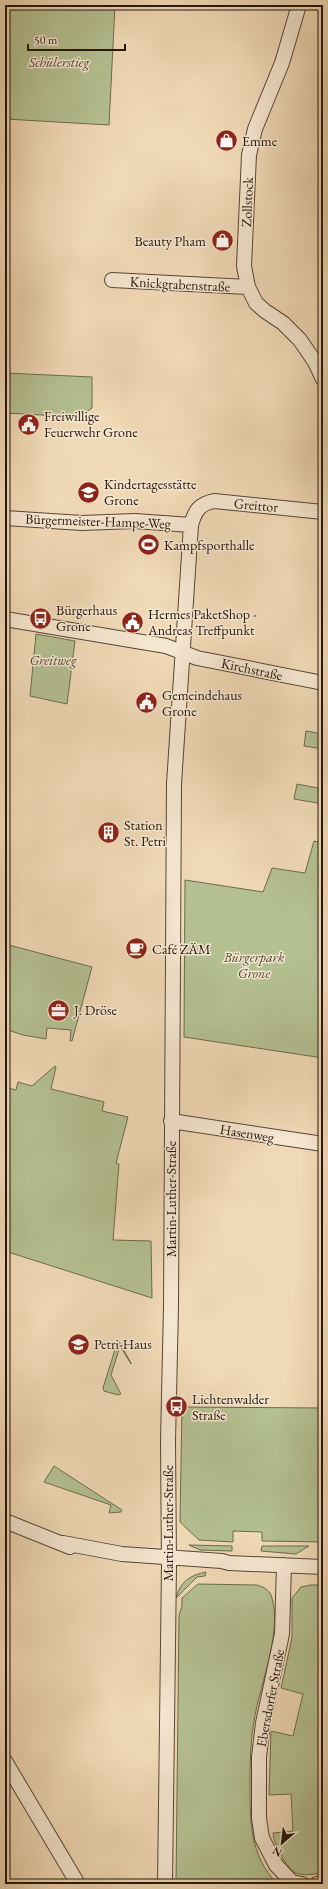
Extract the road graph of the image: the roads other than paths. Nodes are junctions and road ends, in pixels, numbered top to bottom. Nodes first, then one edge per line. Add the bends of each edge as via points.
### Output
1 (299, 5) edge
2 (112, 280) dead end
3 (248, 287) junction
4 (323, 379) edge
5 (323, 512) edge
6 (5, 518) edge
7 (192, 519) junction
8 (5, 619) edge
9 (181, 652) junction
10 (323, 683) edge
11 (171, 1122) junction
12 (323, 1144) edge
13 (5, 1521) edge
14 (169, 1561) junction
15 (284, 1565) junction
16 (323, 1567) edge
17 (5, 1761) edge
18 (323, 1883) edge
19 (78, 1884) edge
20 (165, 1884) edge
21 (302, 1884) edge
22 (316, 1884) edge

1 - 3 street, Zollstock via 282,62 255,129 249,155 244,266
2 - 3 street, Knickgrabenstraße
3 - 4 street, Zollstock via 256,303 283,323 300,340
5 - 7 street, Greittor via 214,501 197,508
6 - 7 street, Bürgermeister-Hampe-Weg via 82,523
7 - 9 street, Martin-Luther-Straße
8 - 9 street via 166,646
9 - 10 street, Kirchstraße via 197,658
9 - 11 street, Martin-Luther-Straße via 174,784
11 - 12 street, Hasenweg
11 - 14 street, Martin-Luther-Straße
13 - 14 street via 63,1543
14 - 15 street via 222,1566 229,1563
14 - 20 street, Martin-Luther-Straße
15 - 16 street
15 - 21 street, Ebersdorfer Straße via 282,1634 263,1723 260,1752 259,1818 262,1838 276,1865 292,1882
17 - 19 street
18 - 22 street

